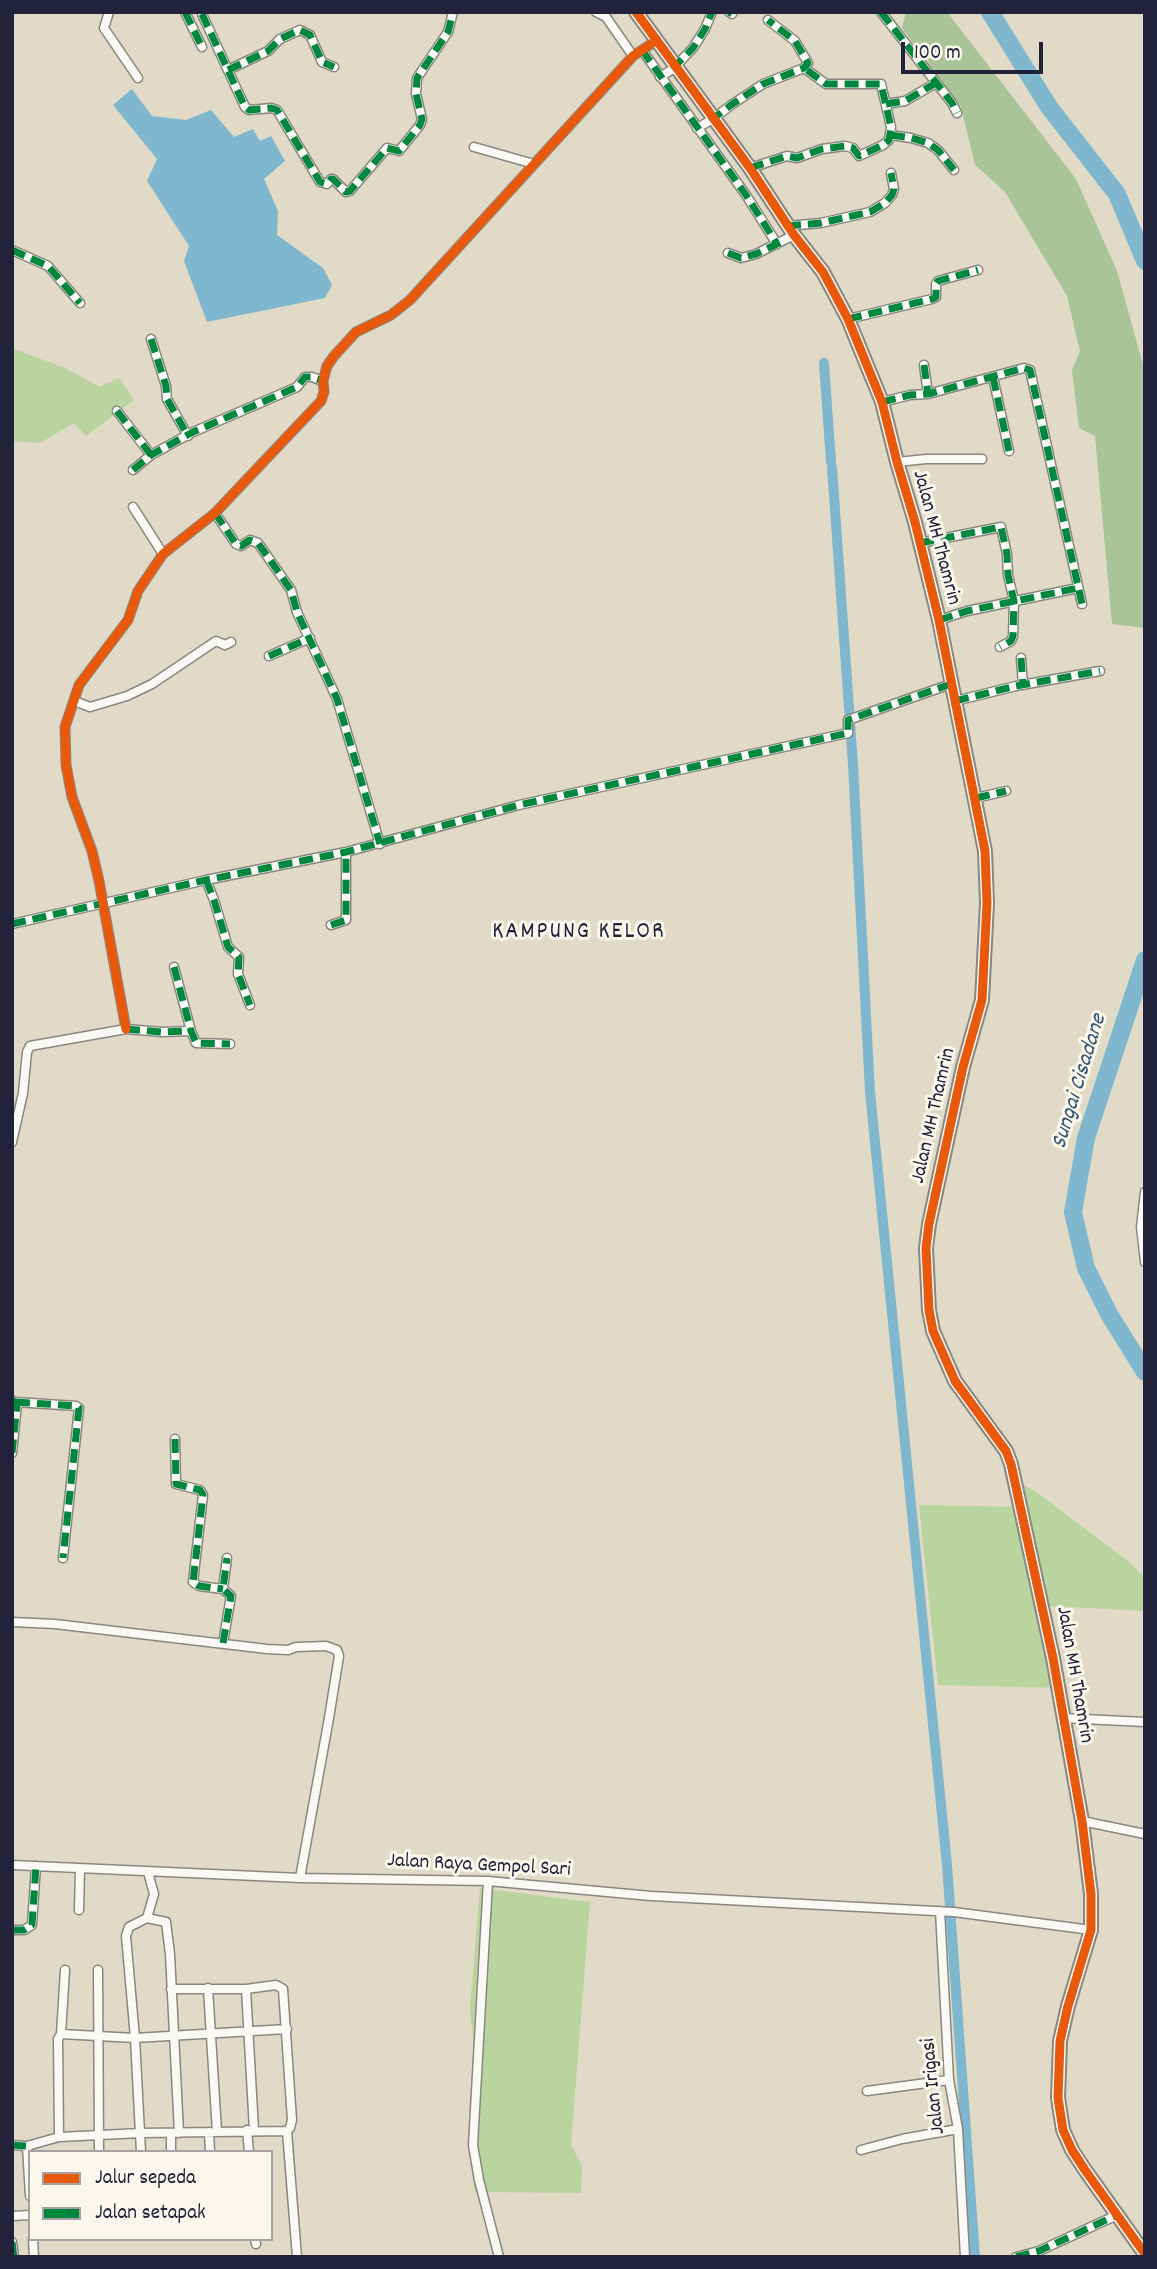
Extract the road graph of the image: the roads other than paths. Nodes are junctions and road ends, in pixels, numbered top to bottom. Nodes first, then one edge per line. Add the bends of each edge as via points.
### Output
1 (109, 12) edge
2 (453, 12) edge
3 (596, 12) edge
4 (636, 12) edge
5 (712, 12) edge
6 (881, 12) edge
7 (203, 13) edge
8 (187, 17) edge
9 (768, 20) dead end
10 (648, 46) junction
11 (202, 47) dead end
12 (633, 56) junction
13 (334, 67) dead end
14 (674, 67) junction
15 (803, 68) junction
16 (228, 70) junction
17 (662, 76) junction
18 (138, 78) dead end
19 (936, 83) junction
20 (886, 104) junction
21 (957, 113) dead end
22 (705, 124) junction
23 (891, 135) junction
24 (474, 147) dead end
25 (534, 164) junction
26 (750, 168) junction
27 (954, 170) dead end
28 (891, 173) dead end
29 (786, 237) junction
30 (12, 250) edge
31 (728, 253) dead end
32 (978, 270) dead end
33 (80, 303) dead end
34 (848, 319) junction
35 (151, 339) dead end
36 (924, 365) dead end
37 (993, 377) junction
38 (323, 381) junction
39 (928, 394) junction
40 (882, 402) junction
41 (117, 411) dead end
42 (188, 436) junction
43 (1009, 451) dead end
44 (151, 455) junction
45 (982, 459) dead end
46 (897, 462) junction
47 (133, 470) dead end
48 (134, 507) dead end
49 (215, 513) junction
50 (920, 543) junction
51 (163, 554) junction
52 (1078, 588) junction
53 (1014, 601) junction
54 (1082, 604) dead end
55 (939, 620) junction
56 (310, 638) junction
57 (230, 642) dead end
58 (1000, 647) dead end
59 (269, 656) dead end
60 (1021, 658) dead end
61 (1100, 671) dead end
62 (951, 684) junction
63 (1023, 685) junction
64 (74, 701) junction
65 (955, 701) junction
66 (1006, 791) dead end
67 (976, 798) junction
68 (380, 844) junction
69 (346, 852) junction
70 (205, 880) junction
71 (102, 904) junction
72 (12, 924) edge
73 (331, 925) dead end
74 (174, 967) dead end
75 (250, 1005) dead end
76 (126, 1029) junction
77 (191, 1031) junction
78 (230, 1044) dead end
79 (13, 1138) edge
80 (1145, 1192) edge
81 (1144, 1208) edge
82 (1145, 1262) edge
83 (14, 1401) edge
84 (175, 1439) dead end
85 (12, 1453) edge
86 (63, 1558) dead end
87 (227, 1558) dead end
88 (223, 1589) junction
89 (12, 1622) edge
90 (223, 1643) junction
91 (1062, 1718) junction
92 (1145, 1722) edge
93 (1082, 1821) junction
94 (1145, 1834) edge
95 (12, 1865) edge
96 (36, 1866) junction
97 (80, 1869) junction
98 (148, 1872) junction
99 (300, 1878) junction
100 (488, 1881) junction
101 (79, 1910) dead end
102 (942, 1911) junction
103 (147, 1918) junction
104 (12, 1930) edge
105 (1091, 1930) junction
106 (65, 1970) dead end
107 (98, 1970) dead end
108 (208, 1988) junction
109 (171, 1989) junction
110 (246, 1989) junction
111 (287, 2029) junction
112 (248, 2033) junction
113 (211, 2034) junction
114 (61, 2035) junction
115 (173, 2036) junction
116 (99, 2038) junction
117 (135, 2038) junction
118 (949, 2080) junction
119 (867, 2091) dead end
120 (958, 2129) junction
121 (251, 2130) junction
122 (286, 2131) junction
123 (213, 2132) junction
124 (141, 2133) junction
125 (175, 2133) junction
126 (98, 2135) junction
127 (59, 2137) junction
128 (12, 2145) edge
129 (27, 2146) junction
130 (99, 2150) edge
131 (141, 2150) edge
132 (171, 2150) edge
133 (210, 2150) edge
134 (249, 2150) edge
135 (861, 2150) dead end
136 (28, 2163) edge
137 (1116, 2216) junction
138 (12, 2242) edge
139 (1040, 2254) edge
140 (1145, 2254) edge
141 (14, 2257) edge
142 (297, 2257) edge
143 (499, 2257) edge
144 (965, 2257) edge
145 (1016, 2257) edge

1 - 18 street via 104,28
2 - 16 street via 448,32 417,78 420,125 399,151 387,148 348,192 331,178 327,184 320,182 277,110 245,107
3 - 12 street via 606,18
4 - 10 street, Jalan MH Thamrin
5 - 14 street via 693,48
6 - 19 street
7 - 8 street
7 - 16 street
8 - 11 street
9 - 15 street via 795,41 807,58
10 - 12 street
10 - 14 street, Jalan MH Thamrin
10 - 17 street
12 - 25 street
13 - 16 street via 322,62 310,35 300,30
14 - 17 street
14 - 22 street, Jalan MH Thamrin
15 - 20 street via 826,84 881,84
15 - 22 street via 763,84
17 - 22 street
19 - 20 street via 905,101
19 - 21 street
20 - 23 street
22 - 26 street, Jalan MH Thamrin
22 - 29 street via 746,195
23 - 26 street via 883,145 859,156 845,146
23 - 27 street via 928,143
24 - 25 street
25 - 38 street via 410,300 391,315 356,331 327,366
26 - 29 street, Jalan MH Thamrin
28 - 29 street via 894,189 885,203 870,212
29 - 31 street via 756,254 741,258
29 - 34 street, Jalan MH Thamrin via 823,272
30 - 33 street via 48,266
32 - 34 street via 938,281 932,299
34 - 40 street, Jalan MH Thamrin
35 - 42 street via 167,399
36 - 39 street
37 - 39 street
37 - 43 street
37 - 52 street via 1024,368 1032,372
38 - 42 street via 305,377 297,387
38 - 49 street via 324,392 314,408
39 - 40 street
40 - 46 street, Jalan MH Thamrin
41 - 44 street
42 - 44 street
44 - 47 street
45 - 46 street
46 - 50 street, Jalan MH Thamrin
48 - 51 street
49 - 51 street
49 - 56 street via 236,544 258,543 291,590
50 - 53 street via 1001,527
50 - 55 street, Jalan MH Thamrin
51 - 64 street via 138,591 128,620 79,684
52 - 53 street
52 - 54 street
53 - 55 street
53 - 58 street via 1013,636
55 - 62 street, Jalan MH Thamrin
56 - 59 street
56 - 68 street via 337,699
57 - 64 street via 216,641 127,696 90,707
60 - 63 street
61 - 63 street
62 - 65 street, Jalan MH Thamrin
62 - 68 street via 848,720 848,733 519,806
63 - 65 street
64 - 71 street via 65,727 66,765 72,797 92,851
65 - 67 street, Jalan MH Thamrin
66 - 67 street
67 - 91 street, Jalan MH Thamrin via 987,903 982,1000 929,1224 928,1295 933,1331 955,1381 1012,1464
68 - 69 street
69 - 70 street
69 - 73 street via 346,920
70 - 71 street
70 - 75 street via 228,947 239,957 239,974
71 - 72 street
71 - 76 street
74 - 77 street
76 - 77 street
76 - 79 street via 30,1046
77 - 78 street via 198,1044
80 - 81 street
81 - 82 street
83 - 85 street
83 - 86 street via 79,1408
84 - 88 street via 176,1484 203,1495 193,1582
87 - 88 street
88 - 90 street via 231,1596
89 - 90 street
90 - 99 street via 288,1650 326,1646 338,1652
91 - 92 street
91 - 93 street, Jalan MH Thamrin
93 - 94 street
93 - 105 street, Jalan MH Thamrin
95 - 96 street, Jalan Raya Gempol Sari
96 - 97 street, Jalan Raya Gempol Sari
96 - 104 street via 32,1925
97 - 98 street, Jalan Raya Gempol Sari
97 - 101 street
98 - 99 street, Jalan Raya Gempol Sari
98 - 103 street via 154,1894
99 - 100 street, Jalan Raya Gempol Sari
100 - 102 street, Jalan Raya Gempol Sari via 651,1896
100 - 143 street via 473,2145
102 - 105 street, Jalan Raya Gempol Sari
102 - 118 street, Jalan Irigasi
103 - 109 street via 166,1922
103 - 117 street via 129,1927 126,1936
105 - 137 street, Jalan MH Thamrin via 1060,2041 1058,2098 1072,2151
106 - 114 street
107 - 116 street
108 - 109 street
108 - 110 street
108 - 113 street
109 - 115 street
110 - 111 street via 281,1986
110 - 112 street
111 - 112 street
111 - 122 street via 292,2120
112 - 113 street
112 - 121 street
113 - 115 street
113 - 123 street
114 - 116 street
114 - 127 street
115 - 117 street
115 - 125 street
116 - 117 street
116 - 126 street
117 - 124 street
118 - 119 street
118 - 120 street, Jalan Irigasi
120 - 135 street
120 - 144 street, Jalan Irigasi
121 - 122 street
121 - 123 street
121 - 134 street
122 - 142 street
123 - 125 street
123 - 133 street
124 - 125 street
124 - 126 street
124 - 131 street
125 - 132 street
126 - 127 street
126 - 130 street
127 - 129 street
128 - 129 street
129 - 136 street
137 - 139 street
137 - 140 street, Jalan MH Thamrin
138 - 141 street
139 - 145 street

